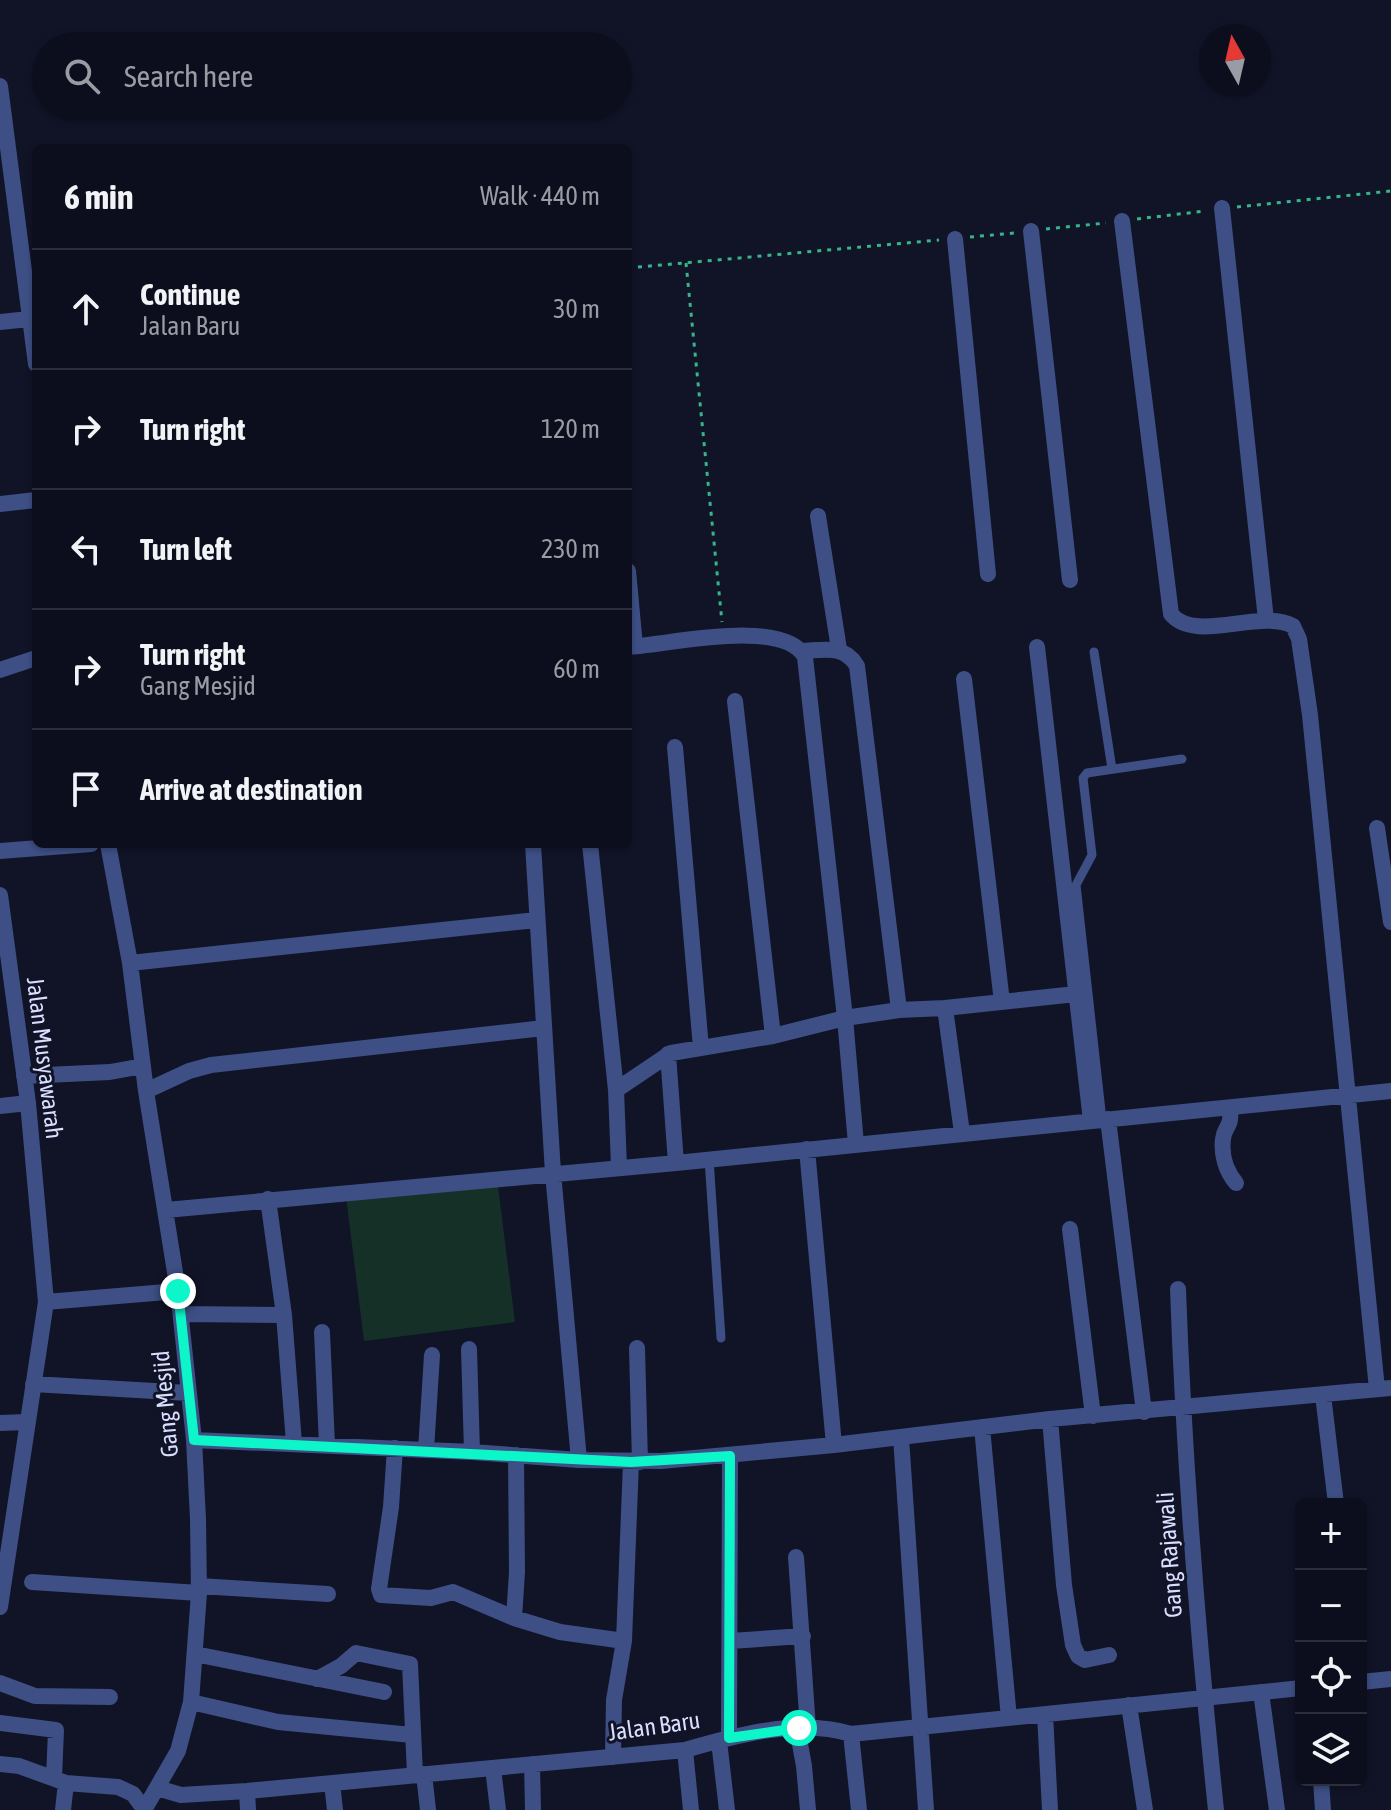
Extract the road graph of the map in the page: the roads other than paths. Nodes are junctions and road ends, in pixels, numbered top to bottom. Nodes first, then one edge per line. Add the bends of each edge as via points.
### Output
1 (0, 86) edge
2 (1222, 208) road end
3 (1122, 221) road end
4 (1031, 231) road end
5 (955, 239) road end
6 (29, 319) junction
7 (0, 322) edge
8 (32, 338) edge
9 (32, 500) edge
10 (0, 504) edge
11 (818, 516) dead end
12 (988, 574) dead end
13 (1070, 580) dead end
14 (1266, 620) junction
15 (632, 646) edge
16 (1037, 647) dead end
17 (839, 649) junction
18 (802, 651) junction
19 (1094, 652) dead end
20 (32, 659) edge
21 (0, 670) edge
22 (964, 679) dead end
23 (735, 701) dead end
24 (675, 747) dead end
25 (1182, 759) dead end
26 (1112, 769) junction
27 (1377, 828) dead end
28 (39, 848) edge
29 (109, 848) edge
30 (533, 848) edge
31 (590, 848) edge
32 (0, 851) edge
33 (0, 895) edge
34 (536, 920) junction
35 (1391, 922) edge
36 (130, 963) junction
37 (1076, 994) junction
38 (1002, 1002) junction
39 (945, 1008) junction
40 (899, 1010) junction
41 (845, 1018) junction
42 (544, 1028) junction
43 (773, 1036) junction
44 (701, 1048) junction
45 (668, 1054) junction
46 (143, 1066) junction
47 (24, 1076) junction
48 (616, 1090) junction
49 (146, 1091) junction
50 (1391, 1091) edge
51 (1349, 1095) junction
52 (28, 1103) junction
53 (0, 1106) edge
54 (1230, 1108) junction
55 (1101, 1120) junction
56 (962, 1133) junction
57 (856, 1144) junction
58 (807, 1149) junction
59 (709, 1159) junction
60 (676, 1163) junction
61 (619, 1167) junction
62 (553, 1173) junction
63 (1236, 1183) dead end
64 (268, 1199) junction
65 (166, 1210) junction
66 (1070, 1229) dead end
67 (1178, 1289) dead end
68 (178, 1291) junction
69 (46, 1302) junction
70 (181, 1314) junction
71 (284, 1315) junction
72 (322, 1332) dead end
73 (721, 1338) dead end
74 (637, 1348) dead end
75 (469, 1349) dead end
76 (432, 1355) dead end
77 (33, 1384) junction
78 (1384, 1389) edge
79 (189, 1393) junction
80 (1323, 1395) junction
81 (1182, 1408) junction
82 (1144, 1412) junction
83 (1093, 1416) junction
84 (1050, 1419) junction
85 (27, 1422) junction
86 (0, 1423) edge
87 (982, 1427) junction
88 (901, 1437) junction
89 (194, 1440) junction
90 (294, 1443) junction
91 (327, 1445) junction
92 (834, 1445) junction
93 (395, 1448) junction
94 (426, 1450) junction
95 (472, 1452) junction
96 (516, 1455) junction
97 (730, 1456) junction
98 (579, 1460) junction
99 (636, 1462) junction
100 (1335, 1498) edge
101 (796, 1557) dead end
102 (32, 1582) dead end
103 (199, 1590) junction
104 (328, 1594) dead end
105 (0, 1607) edge
106 (514, 1618) junction
107 (803, 1636) junction
108 (624, 1641) junction
109 (730, 1641) junction
110 (195, 1654) junction
111 (1109, 1655) dead end
112 (317, 1679) junction
113 (1391, 1679) edge
114 (1367, 1681) edge
115 (0, 1683) edge
116 (1295, 1689) edge
117 (384, 1692) dead end
118 (1261, 1692) junction
119 (110, 1697) dead end
120 (1204, 1698) junction
121 (191, 1702) junction
122 (1129, 1705) junction
123 (1045, 1714) junction
124 (1009, 1718) junction
125 (0, 1723) edge
126 (919, 1727) junction
127 (803, 1728) junction
128 (851, 1734) junction
129 (412, 1735) junction
130 (724, 1739) junction
131 (685, 1750) junction
132 (613, 1757) junction
133 (0, 1764) edge
134 (532, 1764) junction
135 (493, 1768) junction
136 (419, 1775) junction
137 (60, 1780) junction
138 (332, 1783) junction
139 (1321, 1786) edge
140 (157, 1788) junction
141 (247, 1791) junction
142 (63, 1810) edge
143 (144, 1810) edge
144 (248, 1810) edge
145 (335, 1810) edge
146 (428, 1810) edge
147 (498, 1810) edge
148 (533, 1810) edge
149 (691, 1810) edge
150 (727, 1810) edge
151 (808, 1810) edge
152 (859, 1810) edge
153 (926, 1810) edge
154 (1050, 1810) edge
155 (1145, 1810) edge
156 (1216, 1810) edge
157 (1277, 1810) edge
158 (1323, 1810) edge

1 - 6 street
2 - 14 street
3 - 14 street via 1171,614 1192,625
4 - 13 street
5 - 12 street
6 - 7 street
6 - 8 street
9 - 10 street
11 - 17 street
14 - 51 street via 1293,626 1299,639
15 - 18 street via 770,636
16 - 37 street
17 - 18 street
17 - 40 street via 850,655 859,673
18 - 41 street via 808,665
19 - 26 lane
20 - 21 street
22 - 38 street
23 - 43 street
24 - 44 street
25 - 26 lane
26 - 55 lane via 1084,776 1092,855 1076,885
27 - 35 street
28 - 32 street
29 - 36 street, Gang Mesjid
30 - 34 street
31 - 48 street
33 - 47 street, Jalan Musyawarah
34 - 36 street
34 - 42 street
36 - 46 street, Gang Mesjid
37 - 38 street
37 - 55 street
38 - 39 street
39 - 40 street
39 - 56 street
40 - 41 street
41 - 43 street
41 - 57 street
42 - 49 street via 211,1065
42 - 62 street
43 - 44 street
44 - 45 street
45 - 48 street
45 - 60 street
46 - 47 street
46 - 49 street, Gang Mesjid
47 - 52 street, Jalan Musyawarah
48 - 61 street
49 - 65 street, Gang Mesjid
50 - 51 street
51 - 54 street
51 - 78 street
52 - 53 street
52 - 69 street, Jalan Musyawarah
54 - 55 street
54 - 63 street via 1223,1143 1228,1173
55 - 56 street
55 - 82 street
56 - 57 street
57 - 58 street
58 - 59 street
58 - 92 street
59 - 60 street
59 - 73 lane
60 - 61 street
61 - 62 street
62 - 64 street
62 - 98 street
64 - 65 street
64 - 71 street
65 - 68 street, Gang Mesjid
66 - 83 street
67 - 81 street, Gang Rajawali
68 - 69 street
68 - 70 street, Gang Mesjid
69 - 77 street, Jalan Musyawarah
70 - 71 street
70 - 79 street, Gang Mesjid
71 - 90 street
72 - 91 street
74 - 99 street
75 - 95 street
76 - 94 street
77 - 79 street
77 - 85 street, Jalan Musyawarah
78 - 80 street
79 - 89 street, Gang Mesjid
80 - 81 street
80 - 100 street
81 - 82 street
81 - 120 street, Gang Rajawali
82 - 83 street
83 - 84 street
84 - 87 street
84 - 111 street via 1073,1645 1085,1660
85 - 86 street
85 - 105 street, Jalan Musyawarah
87 - 88 street
87 - 124 street
88 - 92 street
88 - 126 street
89 - 90 street
89 - 103 street, Gang Mesjid
90 - 91 street
91 - 93 street
92 - 97 street
93 - 94 street
93 - 106 street via 381,1595 431,1598 453,1592
94 - 95 street
95 - 96 street
96 - 98 street
96 - 106 street
97 - 99 street
97 - 109 street
98 - 99 street
99 - 108 street
101 - 107 street
102 - 103 street
103 - 104 street
103 - 110 street, Gang Mesjid
106 - 108 street via 560,1632
107 - 109 street
107 - 127 street
108 - 132 street via 614,1700
109 - 130 street
110 - 112 street
110 - 121 street, Gang Mesjid
112 - 117 street
112 - 129 street via 356,1653 410,1664
113 - 114 street
115 - 119 street via 35,1696
116 - 118 street, Jalan Baru
118 - 120 street, Jalan Baru
118 - 157 street
120 - 122 street, Jalan Baru
120 - 156 street, Gang Rajawali
121 - 129 street via 278,1722
121 - 140 street, Gang Mesjid via 178,1751
122 - 123 street, Jalan Baru
122 - 155 street
123 - 124 street, Jalan Baru
123 - 154 street
124 - 126 street, Jalan Baru
125 - 137 street via 56,1730
126 - 128 street, Jalan Baru
126 - 153 street
127 - 128 street, Jalan Baru via 829,1727
127 - 130 street, Jalan Baru
127 - 151 street
128 - 152 street
129 - 136 street
130 - 131 street, Jalan Baru
130 - 150 street
131 - 132 street, Jalan Baru
131 - 149 street
132 - 134 street, Jalan Baru
133 - 137 street
134 - 135 street, Jalan Baru
134 - 148 street
135 - 136 street, Jalan Baru
135 - 147 street
136 - 138 street, Jalan Baru
136 - 146 street
137 - 142 street
137 - 143 street via 118,1787 133,1794
138 - 141 street, Jalan Baru
138 - 145 street
139 - 158 street
140 - 141 street, Jalan Baru via 181,1795
140 - 143 street, Gang Mesjid
141 - 144 street

